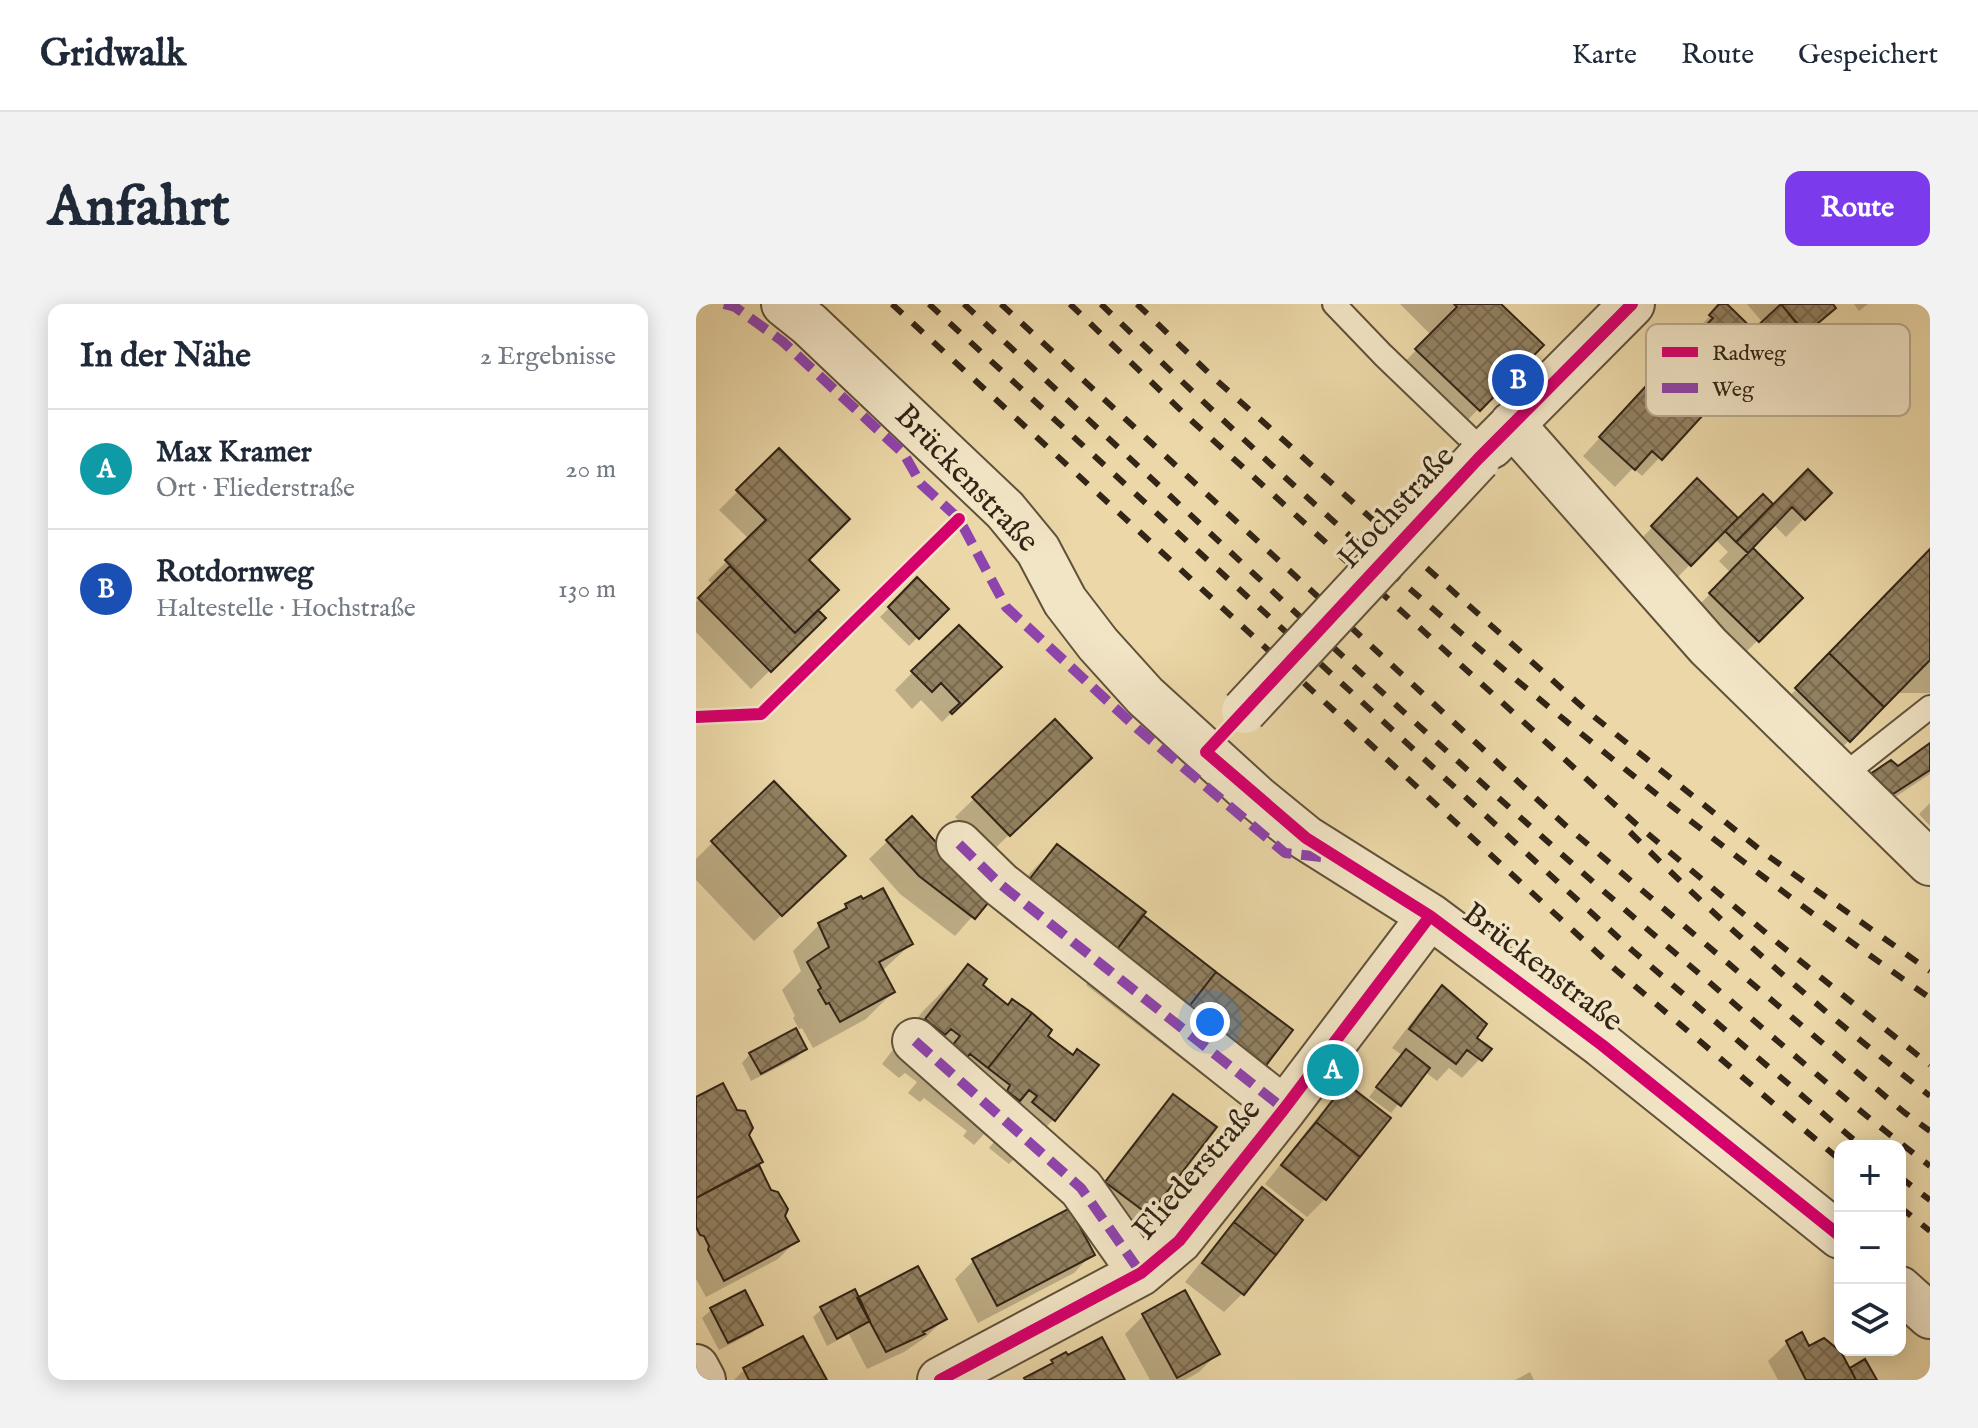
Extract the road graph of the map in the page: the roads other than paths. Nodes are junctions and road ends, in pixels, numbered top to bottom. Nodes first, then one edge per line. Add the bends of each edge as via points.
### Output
1 (784, 304) edge
2 (1334, 304) edge
3 (1632, 304) edge
4 (1491, 445) junction
5 (1930, 707) edge
6 (1206, 752) junction
7 (1840, 778) junction
8 (959, 844) dead end
9 (1930, 863) edge
10 (1430, 916) junction
11 (915, 1041) dead end
12 (1284, 1109) junction
13 (1834, 1231) edge
14 (1141, 1273) junction
15 (1906, 1294) edge
16 (1930, 1316) edge
17 (696, 1367) edge
18 (703, 1380) edge
19 (940, 1380) edge

1 - 6 street, Brückenstraße via 1005,510 1038,550 1065,601 1098,644
2 - 4 lane via 1383,355
3 - 4 street, Hochstraße
4 - 6 street, Hochstraße, bridge
4 - 7 street via 1708,646
5 - 7 lane
6 - 10 street, Brückenstraße via 1306,838
7 - 9 street
8 - 12 street via 1000,884
10 - 12 street, Fliederstraße
10 - 13 street, Brückenstraße via 1602,1045
11 - 14 street via 1081,1188
12 - 14 street, Fliederstraße via 1179,1241
14 - 19 street, Fliederstraße
15 - 16 street
17 - 18 street

